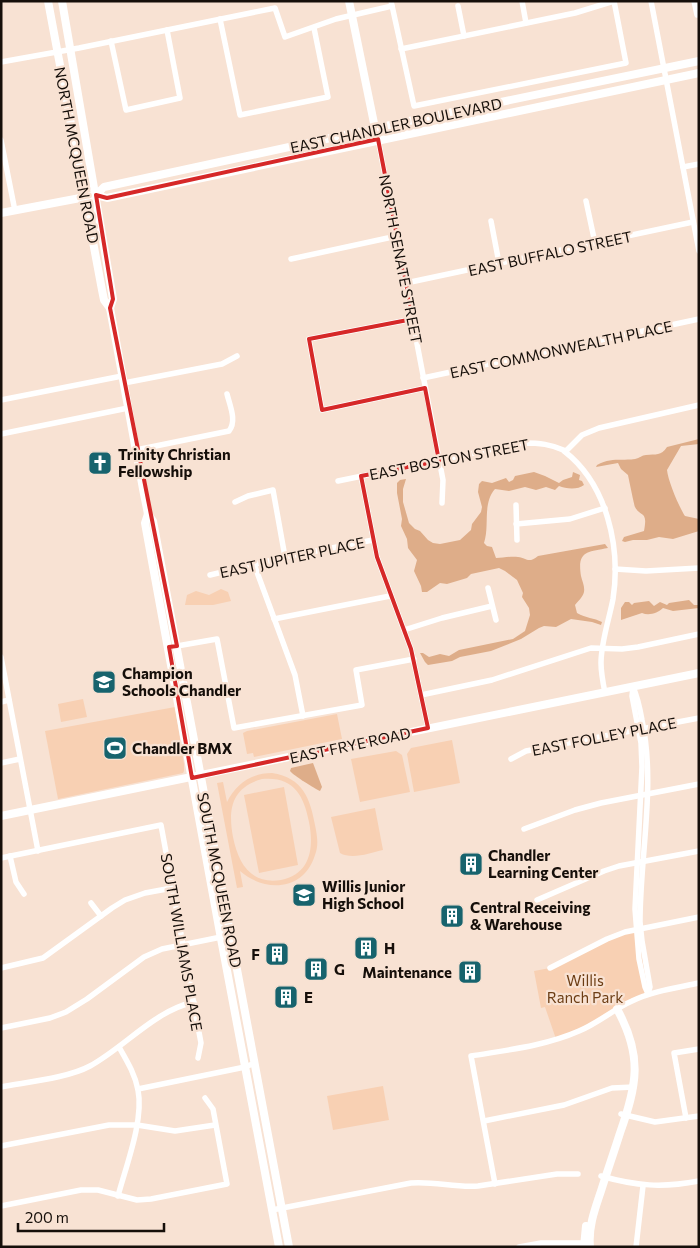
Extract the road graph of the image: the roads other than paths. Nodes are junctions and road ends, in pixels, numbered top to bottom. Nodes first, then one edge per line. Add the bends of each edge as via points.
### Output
1 (48, 1) edge
2 (62, 1) edge
3 (349, 1) edge
4 (522, 1) edge
5 (614, 1) edge
6 (651, 1) edge
7 (694, 1) edge
8 (392, 4) edge
9 (458, 6) dead end
10 (352, 14) junction
11 (697, 15) dead end
12 (220, 19) junction
13 (526, 23) junction
14 (314, 28) junction
15 (167, 30) junction
16 (464, 36) junction
17 (111, 41) junction
18 (401, 49) junction
19 (70, 50) junction
20 (58, 52) junction
21 (699, 61) edge
22 (1, 62) edge
23 (699, 73) edge
24 (665, 74) junction
25 (376, 128) junction
26 (378, 139) junction
27 (1, 140) edge
28 (241, 159) junction
29 (699, 164) edge
30 (683, 168) junction
31 (243, 169) junction
32 (96, 195) junction
33 (86, 197) junction
34 (586, 201) dead end
35 (15, 211) junction
36 (1, 214) edge
37 (491, 221) dead end
38 (693, 222) junction
39 (397, 236) junction
40 (595, 243) junction
41 (699, 251) edge
42 (291, 259) dead end
43 (499, 264) junction
44 (406, 283) junction
45 (110, 308) junction
46 (412, 319) junction
47 (699, 319) edge
48 (237, 356) dead end
49 (423, 378) junction
50 (123, 380) junction
51 (426, 388) junction
52 (227, 394) dead end
53 (1, 400) edge
54 (699, 405) edge
55 (128, 408) junction
56 (1, 434) edge
57 (136, 450) junction
58 (564, 451) junction
59 (439, 461) junction
60 (361, 476) junction
61 (338, 481) dead end
62 (235, 502) dead end
63 (442, 503) dead end
64 (516, 505) dead end
65 (604, 508) junction
66 (516, 524) junction
67 (373, 540) junction
68 (517, 540) dead end
69 (285, 556) junction
70 (254, 564) junction
71 (699, 568) edge
72 (615, 569) junction
73 (210, 575) dead end
74 (488, 588) dead end
75 (390, 596) junction
76 (492, 606) junction
77 (274, 619) junction
78 (496, 620) dead end
79 (404, 630) junction
80 (699, 634) edge
81 (173, 647) junction
82 (603, 648) junction
83 (1, 657) edge
84 (414, 659) junction
85 (699, 673) edge
86 (633, 687) junction
87 (605, 693) junction
88 (421, 695) junction
89 (10, 700) junction
90 (1, 702) edge
91 (303, 716) junction
92 (699, 718) edge
93 (428, 728) junction
94 (641, 729) junction
95 (510, 758) dead end
96 (20, 759) junction
97 (1, 763) edge
98 (201, 776) junction
99 (192, 778) junction
100 (699, 784) edge
101 (644, 795) junction
102 (30, 810) junction
103 (1, 816) edge
104 (524, 829) dead end
105 (38, 850) junction
106 (699, 851) edge
107 (10, 856) junction
108 (1, 858) edge
109 (640, 862) junction
110 (172, 888) junction
111 (24, 894) dead end
112 (537, 900) dead end
113 (91, 903) dead end
114 (101, 916) junction
115 (699, 917) edge
116 (638, 928) junction
117 (231, 935) junction
118 (221, 938) junction
119 (183, 944) junction
120 (1, 968) edge
121 (550, 968) dead end
122 (699, 983) edge
123 (648, 994) junction
124 (194, 1002) junction
125 (614, 1010) junction
126 (1, 1028) edge
127 (119, 1047) junction
128 (699, 1049) edge
129 (198, 1058) dead end
130 (255, 1063) junction
131 (246, 1067) junction
132 (1, 1087) edge
133 (631, 1087) junction
134 (138, 1089) junction
135 (204, 1098) dead end
136 (624, 1115) junction
137 (699, 1116) edge
138 (686, 1118) junction
139 (484, 1121) junction
140 (137, 1124) junction
141 (215, 1125) junction
142 (1, 1146) edge
143 (578, 1174) dead end
144 (603, 1177) junction
145 (699, 1181) edge
146 (495, 1184) junction
147 (643, 1186) junction
148 (118, 1196) junction
149 (1, 1206) edge
150 (282, 1208) junction
151 (272, 1210) junction
152 (587, 1245) edge
153 (279, 1246) edge
154 (289, 1247) edge
155 (519, 1247) edge
156 (636, 1247) edge

1 - 20 main road, NORTH MCQUEEN ROAD
2 - 19 main road, NORTH MCQUEEN ROAD
3 - 10 main road
4 - 13 street
5 - 13 street
5 - 18 street via 626,63 414,106
6 - 24 street
7 - 11 street
8 - 10 street
8 - 18 street
9 - 16 street
10 - 14 street
10 - 25 main road
12 - 14 street via 275,8 285,38
12 - 14 street via 240,115 328,97
12 - 15 street
13 - 16 street
15 - 17 street
15 - 17 street via 180,98 126,110
16 - 18 street
17 - 19 street
19 - 20 street
19 - 32 main road, NORTH MCQUEEN ROAD
20 - 22 street
20 - 33 main road, NORTH MCQUEEN ROAD
21 - 24 main road, EAST CHANDLER BOULEVARD
23 - 24 main road, EAST CHANDLER BOULEVARD
24 - 25 main road, EAST CHANDLER BOULEVARD
24 - 26 main road, EAST CHANDLER BOULEVARD
24 - 30 street
25 - 26 main road
25 - 28 main road, EAST CHANDLER BOULEVARD
26 - 31 main road, EAST CHANDLER BOULEVARD
26 - 39 street, NORTH SENATE STREET
27 - 35 street
28 - 31 main road
28 - 32 main road, EAST CHANDLER BOULEVARD via 104,188
29 - 30 street
30 - 38 street
31 - 32 main road, EAST CHANDLER BOULEVARD via 107,198
32 - 33 main road, EAST CHANDLER BOULEVARD
32 - 45 main road, NORTH MCQUEEN ROAD via 113,299
33 - 35 main road, EAST CHANDLER BOULEVARD
33 - 45 main road, NORTH MCQUEEN ROAD via 104,300
34 - 40 street
35 - 36 main road, EAST CHANDLER BOULEVARD
37 - 43 street
38 - 40 street, EAST BUFFALO STREET
38 - 41 street
39 - 42 street
39 - 44 street, NORTH SENATE STREET
40 - 43 street, EAST BUFFALO STREET
43 - 44 street, EAST BUFFALO STREET
44 - 46 street, NORTH SENATE STREET
45 - 50 main road, NORTH MCQUEEN ROAD
46 - 49 street, NORTH SENATE STREET
46 - 51 street via 309,339 322,410
47 - 49 street, EAST COMMONWEALTH PLACE
48 - 50 street via 222,364
49 - 51 street, NORTH SENATE STREET
50 - 53 street
50 - 55 main road, SOUTH MCQUEEN ROAD
51 - 59 street, NORTH SENATE STREET
52 - 57 street via 233,422 228,431
54 - 58 street via 599,428 582,435
55 - 56 street
55 - 57 main road, SOUTH MCQUEEN ROAD
57 - 81 main road, SOUTH MCQUEEN ROAD via 148,514 153,521
58 - 59 street, EAST BOSTON STREET via 540,443 523,443
58 - 65 street via 584,469
59 - 60 street, EAST BOSTON STREET
59 - 63 street, NORTH SENATE STREET via 444,491
60 - 61 street, EAST BOSTON STREET
60 - 67 street
62 - 69 street via 274,490
64 - 66 street
65 - 66 street via 570,519
65 - 72 street via 613,539
66 - 68 street
67 - 69 street, EAST JUPITER PLACE
67 - 75 street
69 - 70 street, EAST JUPITER PLACE
70 - 73 street, EAST JUPITER PLACE
70 - 77 street
71 - 72 street
72 - 82 street via 613,599
74 - 76 street
75 - 77 street
75 - 79 street
76 - 78 street
76 - 79 street
77 - 91 street via 295,675
79 - 84 street
80 - 82 street via 638,647
81 - 91 street via 217,639 234,728
81 - 98 main road, SOUTH MCQUEEN ROAD
81 - 99 main road, SOUTH MCQUEEN ROAD
82 - 87 street via 601,662
82 - 88 street via 580,651 492,680
83 - 89 street
84 - 88 street
84 - 91 street via 356,670 362,705
85 - 86 main road, EAST FRYE ROAD
86 - 87 main road, EAST FRYE ROAD
86 - 94 street
87 - 93 main road, EAST FRYE ROAD
88 - 93 street
89 - 90 street
89 - 96 street
92 - 94 street, EAST FOLLEY PLACE
93 - 98 main road, EAST FRYE ROAD
94 - 95 street, EAST FOLLEY PLACE via 526,751
94 - 101 street via 648,759
96 - 97 street
96 - 102 street
98 - 99 main road, EAST FRYE ROAD
98 - 117 main road, SOUTH MCQUEEN ROAD
99 - 102 main road, EAST FRYE ROAD
99 - 118 main road, SOUTH MCQUEEN ROAD
100 - 101 street
101 - 104 street via 575,810
101 - 109 street
102 - 103 main road, EAST FRYE ROAD
102 - 105 street
105 - 107 street
105 - 110 street, SOUTH WILLIAMS PLACE via 161,825
106 - 109 street
107 - 108 street
107 - 111 street via 16,882
109 - 112 street via 604,871
109 - 116 street via 635,909
110 - 114 street via 125,900
110 - 119 street, SOUTH WILLIAMS PLACE
113 - 114 street
114 - 120 street via 43,958
115 - 116 street
116 - 121 street via 607,939
116 - 123 street via 639,959
117 - 118 street
117 - 130 main road, SOUTH MCQUEEN ROAD
118 - 119 street
118 - 131 main road, SOUTH MCQUEEN ROAD
119 - 124 street, SOUTH WILLIAMS PLACE
119 - 126 street via 144,957 66,1012
122 - 123 street
123 - 125 street
124 - 127 street via 167,1011
124 - 129 street, SOUTH WILLIAMS PLACE via 201,1043
125 - 133 main road via 628,1048
125 - 139 street via 580,1031 561,1038 471,1056
127 - 132 street via 89,1067
127 - 134 street
128 - 138 street via 674,1053
130 - 131 street
130 - 150 main road, SOUTH MCQUEEN ROAD
131 - 134 street
131 - 151 main road, SOUTH MCQUEEN ROAD
133 - 136 main road
133 - 139 street via 612,1088 564,1105
134 - 140 street
135 - 141 street via 213,1109
136 - 138 street via 655,1122
136 - 144 main road
137 - 138 street
139 - 146 street
140 - 141 street via 175,1131
140 - 142 street via 109,1125
140 - 148 street
141 - 148 street via 227,1184 151,1199
143 - 146 street via 557,1174
144 - 147 street
144 - 152 main road via 587,1218
145 - 147 street
146 - 150 street via 468,1187 411,1183
147 - 156 street
148 - 149 street via 98,1190 81,1190
150 - 151 street
150 - 154 main road, SOUTH MCQUEEN ROAD
151 - 153 main road, SOUTH MCQUEEN ROAD
152 - 155 street via 541,1243

